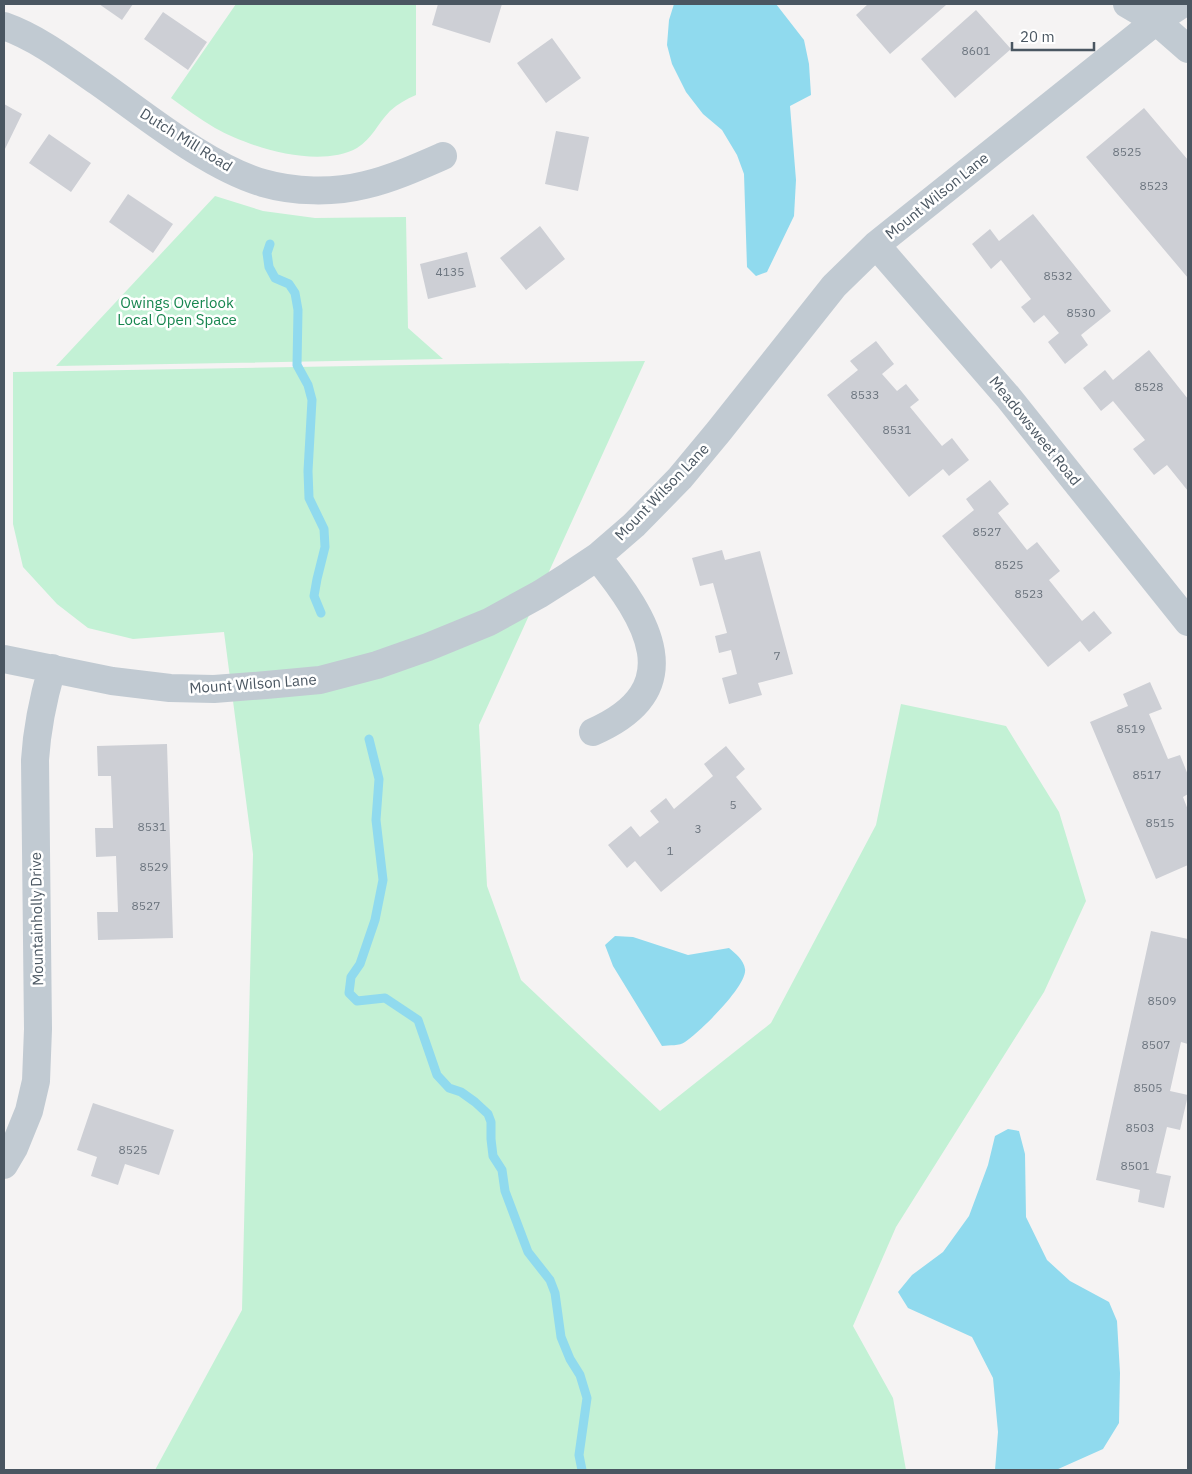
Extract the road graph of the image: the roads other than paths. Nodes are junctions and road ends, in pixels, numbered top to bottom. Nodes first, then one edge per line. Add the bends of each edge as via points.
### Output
1 (1127, 4) edge
2 (1182, 4) edge
3 (1156, 21) junction
4 (4, 26) edge
5 (1188, 49) edge
6 (443, 156) dead end
7 (876, 245) junction
8 (597, 557) junction
9 (1188, 622) edge
10 (4, 660) edge
11 (52, 668) junction
12 (593, 732) dead end
13 (4, 1165) edge

1 - 3 street
2 - 3 street, Mount Wilson Lane
3 - 5 street
3 - 7 street, Mount Wilson Lane
4 - 6 street, Dutch Mill Road via 52,50 225,168 263,183 300,190 364,185
7 - 8 street, Mount Wilson Lane via 834,286 680,478
7 - 9 street, Meadowsweet Road via 1008,397
8 - 11 street, Mount Wilson Lane via 489,622 377,665 320,680 214,689 170,688 112,681
8 - 12 street via 638,612 651,658 651,679 641,699 627,713
10 - 11 street, Mount Wilson Lane
11 - 13 street, Mountainholly Drive via 39,719 35,760 36,1081 29,1110

